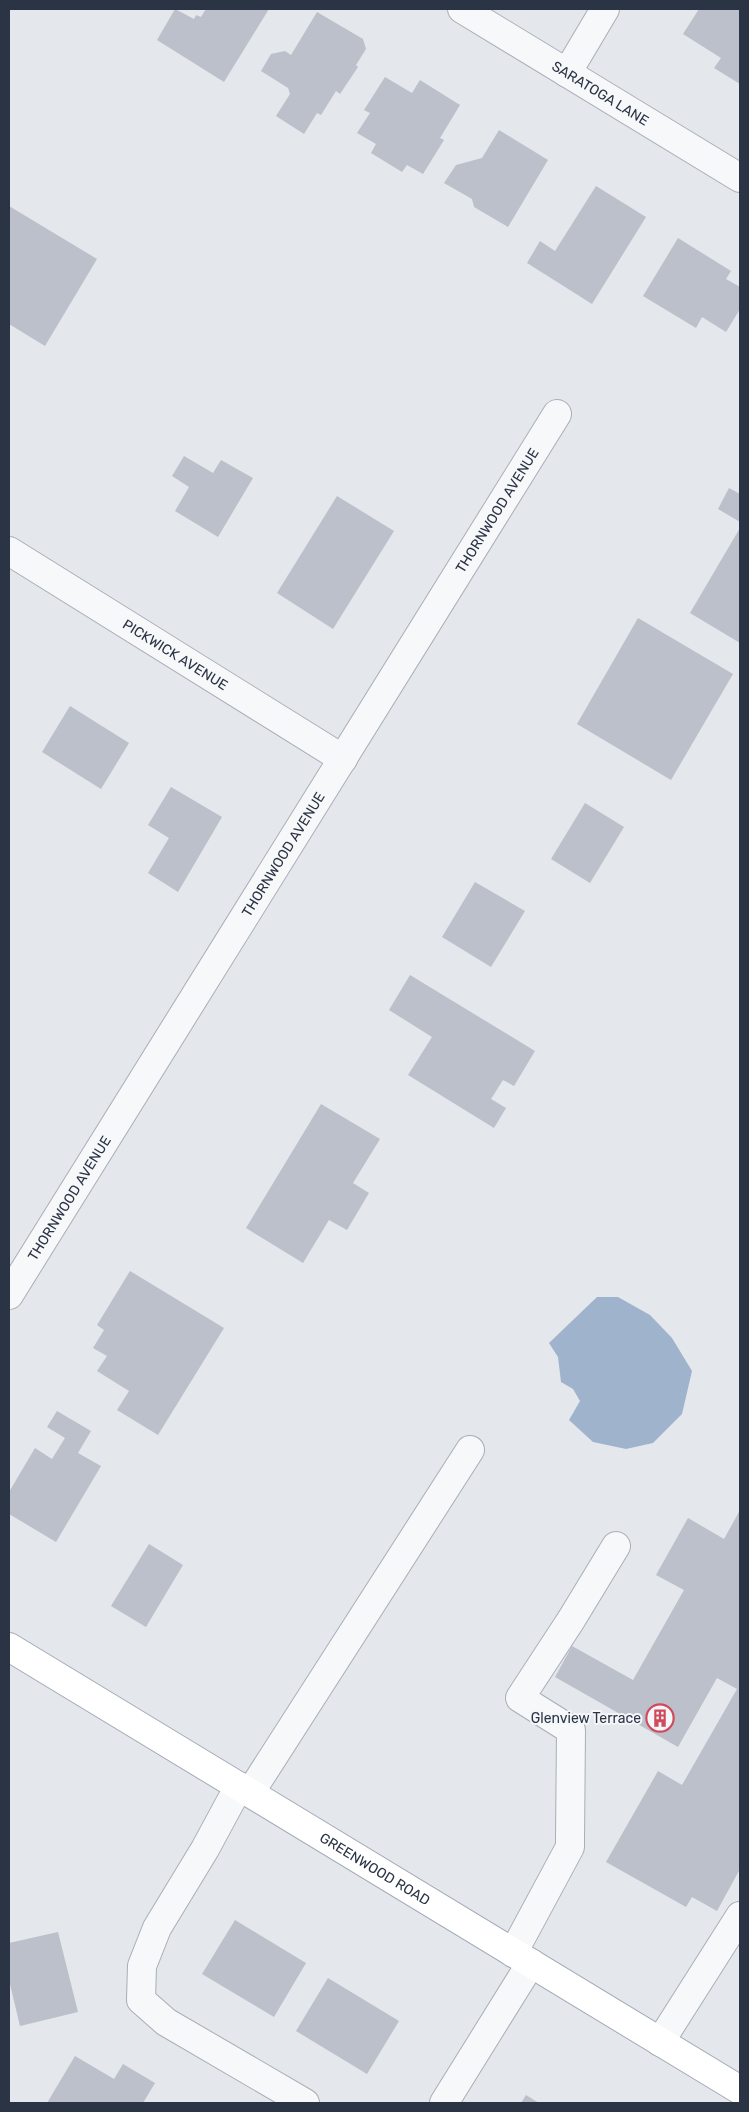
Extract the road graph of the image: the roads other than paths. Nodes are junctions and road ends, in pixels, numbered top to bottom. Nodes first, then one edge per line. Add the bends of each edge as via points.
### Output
1 (462, 9) edge
2 (605, 9) edge
3 (567, 73) junction
4 (740, 178) edge
5 (557, 414) dead end
6 (9, 551) edge
7 (343, 759) junction
8 (9, 1295) edge
9 (470, 1450) dead end
10 (616, 1546) dead end
11 (9, 1647) edge
12 (244, 1789) junction
13 (740, 1916) edge
14 (522, 1958) junction
15 (660, 2042) junction
16 (740, 2090) edge
17 (305, 2103) edge
18 (444, 2103) edge

1 - 3 street, SARATOGA LANE
2 - 3 street
3 - 4 street, SARATOGA LANE
5 - 7 street, THORNWOOD AVENUE
6 - 7 street, PICKWICK AVENUE
7 - 8 street, THORNWOOD AVENUE
9 - 12 street via 321,1682
10 - 14 street via 520,1698 571,1730 570,1847
11 - 12 main road, GREENWOOD ROAD
12 - 14 main road, GREENWOOD ROAD
12 - 17 street via 157,1928 142,1966 141,2000 166,2022
13 - 15 street
14 - 15 main road, GREENWOOD ROAD
14 - 18 street
15 - 16 main road, GREENWOOD ROAD

